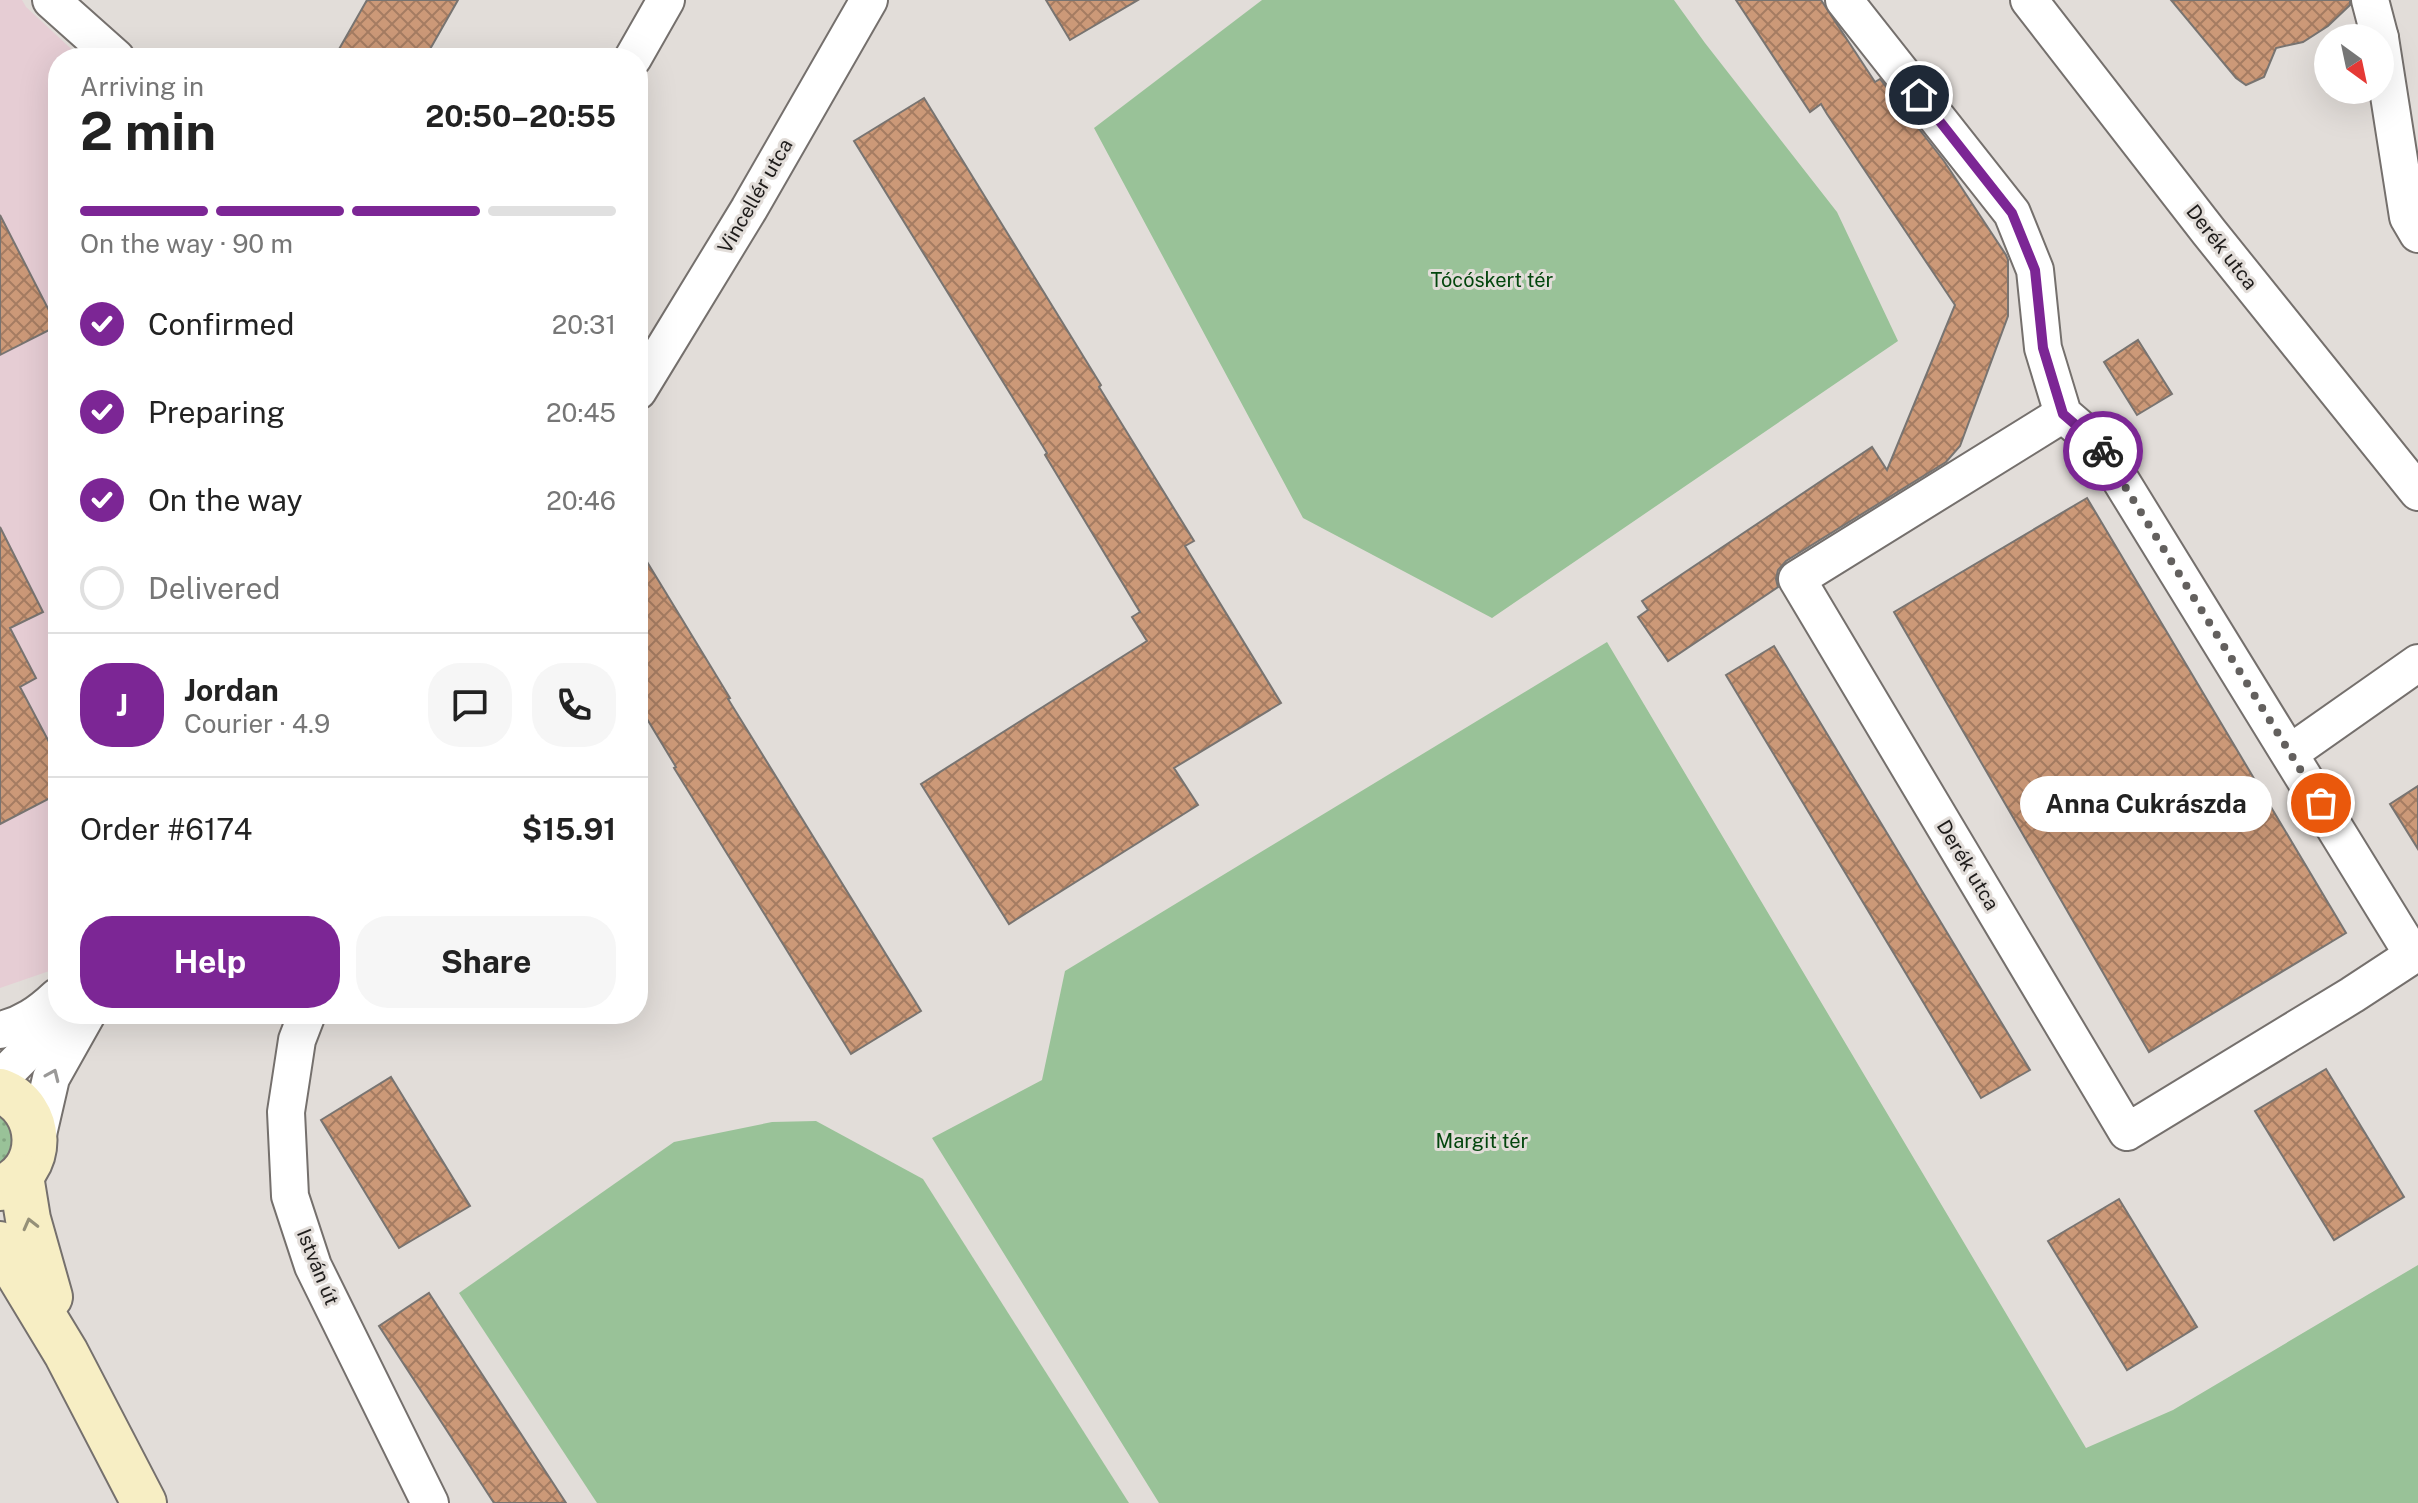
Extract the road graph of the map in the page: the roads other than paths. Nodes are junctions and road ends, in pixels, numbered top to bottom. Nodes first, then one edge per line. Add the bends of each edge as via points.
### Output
1 (51, 0) edge
2 (666, 0) edge
3 (869, 0) edge
4 (1844, 0) edge
5 (2029, 0) edge
6 (2370, 0) edge
7 (2376, 24) edge
8 (105, 48) edge
9 (639, 48) edge
10 (2394, 77) edge
11 (2406, 111) edge
12 (2418, 234) edge
13 (648, 375) edge
14 (2063, 414) junction
15 (2418, 492) edge
16 (2418, 663) edge
17 (2418, 687) edge
18 (2334, 722) junction
19 (2290, 753) junction
20 (2415, 953) edge
21 (48, 1004) edge
22 (54, 1024) edge
23 (81, 1024) edge
24 (303, 1024) edge
25 (0, 1030) edge
26 (0, 1079) edge
27 (0, 1091) edge
28 (19, 1169) edge
29 (0, 1244) edge
30 (66, 1353) junction
31 (144, 1503) edge
32 (430, 1503) edge

1 - 8 street
2 - 9 street
3 - 13 street, Vincellér utca
4 - 14 street via 2012,213 2035,270 2043,348
5 - 15 street, Derék utca
6 - 7 street
10 - 11 street
11 - 12 street via 2408,217
14 - 19 street, Derék utca via 2099,445
14 - 20 street, Derék utca via 1797,579 2127,1132
16 - 18 street
17 - 18 street
18 - 19 street
19 - 20 street, Derék utca
21 - 25 street via 14,1027
22 - 26 street
28 -> 23 street via 51,1078
24 - 32 street, István út via 286,1112 290,1196 313,1266
27 - 28 street via 25,1107 34,1124
30 -> 28 street
29 - 30 street
30 - 31 street

